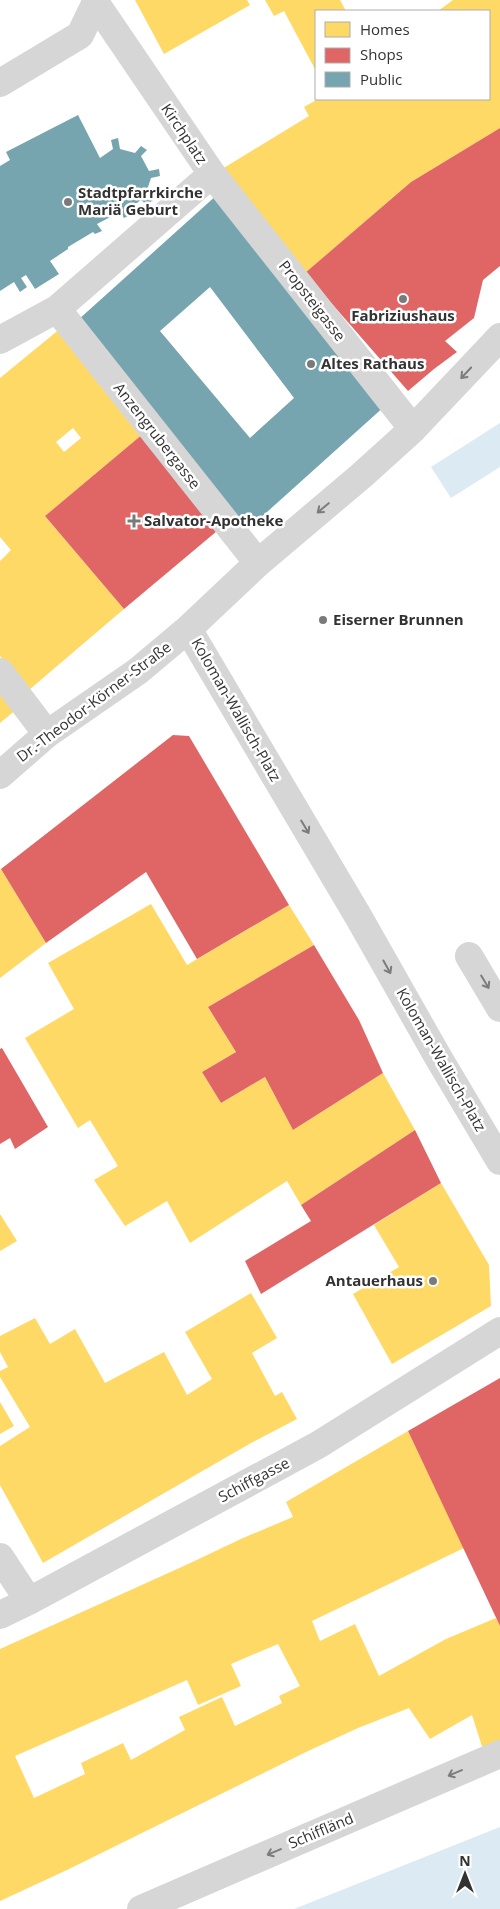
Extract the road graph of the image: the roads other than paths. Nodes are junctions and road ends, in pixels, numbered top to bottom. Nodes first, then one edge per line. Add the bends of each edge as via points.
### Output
1 (96, 1) edge
2 (0, 83) edge
3 (212, 174) junction
4 (57, 309) junction
5 (500, 337) edge
6 (0, 340) edge
7 (413, 429) junction
8 (258, 563) junction
9 (188, 628) junction
10 (0, 672) edge
11 (47, 734) junction
12 (0, 775) edge
13 (470, 956) dead end
14 (500, 1008) edge
15 (500, 1161) edge
16 (500, 1331) edge
17 (0, 1556) edge
18 (29, 1601) junction
19 (0, 1615) edge
20 (500, 1754) edge
21 (141, 1909) edge

1 - 2 street, Kirchplatz via 80,35
1 - 3 street, Kirchplatz
3 - 4 street, Kirchplatz
3 - 7 street, Propsteigasse
4 - 6 street, Kirchplatz
4 - 8 street, Anzengrubergasse
5 -> 7 street, Koloman-Wallisch-Platz
7 -> 8 street, Koloman-Wallisch-Platz
8 - 9 street, Koloman-Wallisch-Platz
9 - 11 street, Dr.-Theodor-Körner-Straße via 138,671
9 -> 15 street, Koloman-Wallisch-Platz
10 - 11 street
11 - 12 street, Dr.-Theodor-Körner-Straße
13 -> 14 street
16 - 18 street, Schiffgasse via 318,1445
17 - 18 street
18 - 19 street, Schiffgasse
20 -> 21 street, Schiffländ

